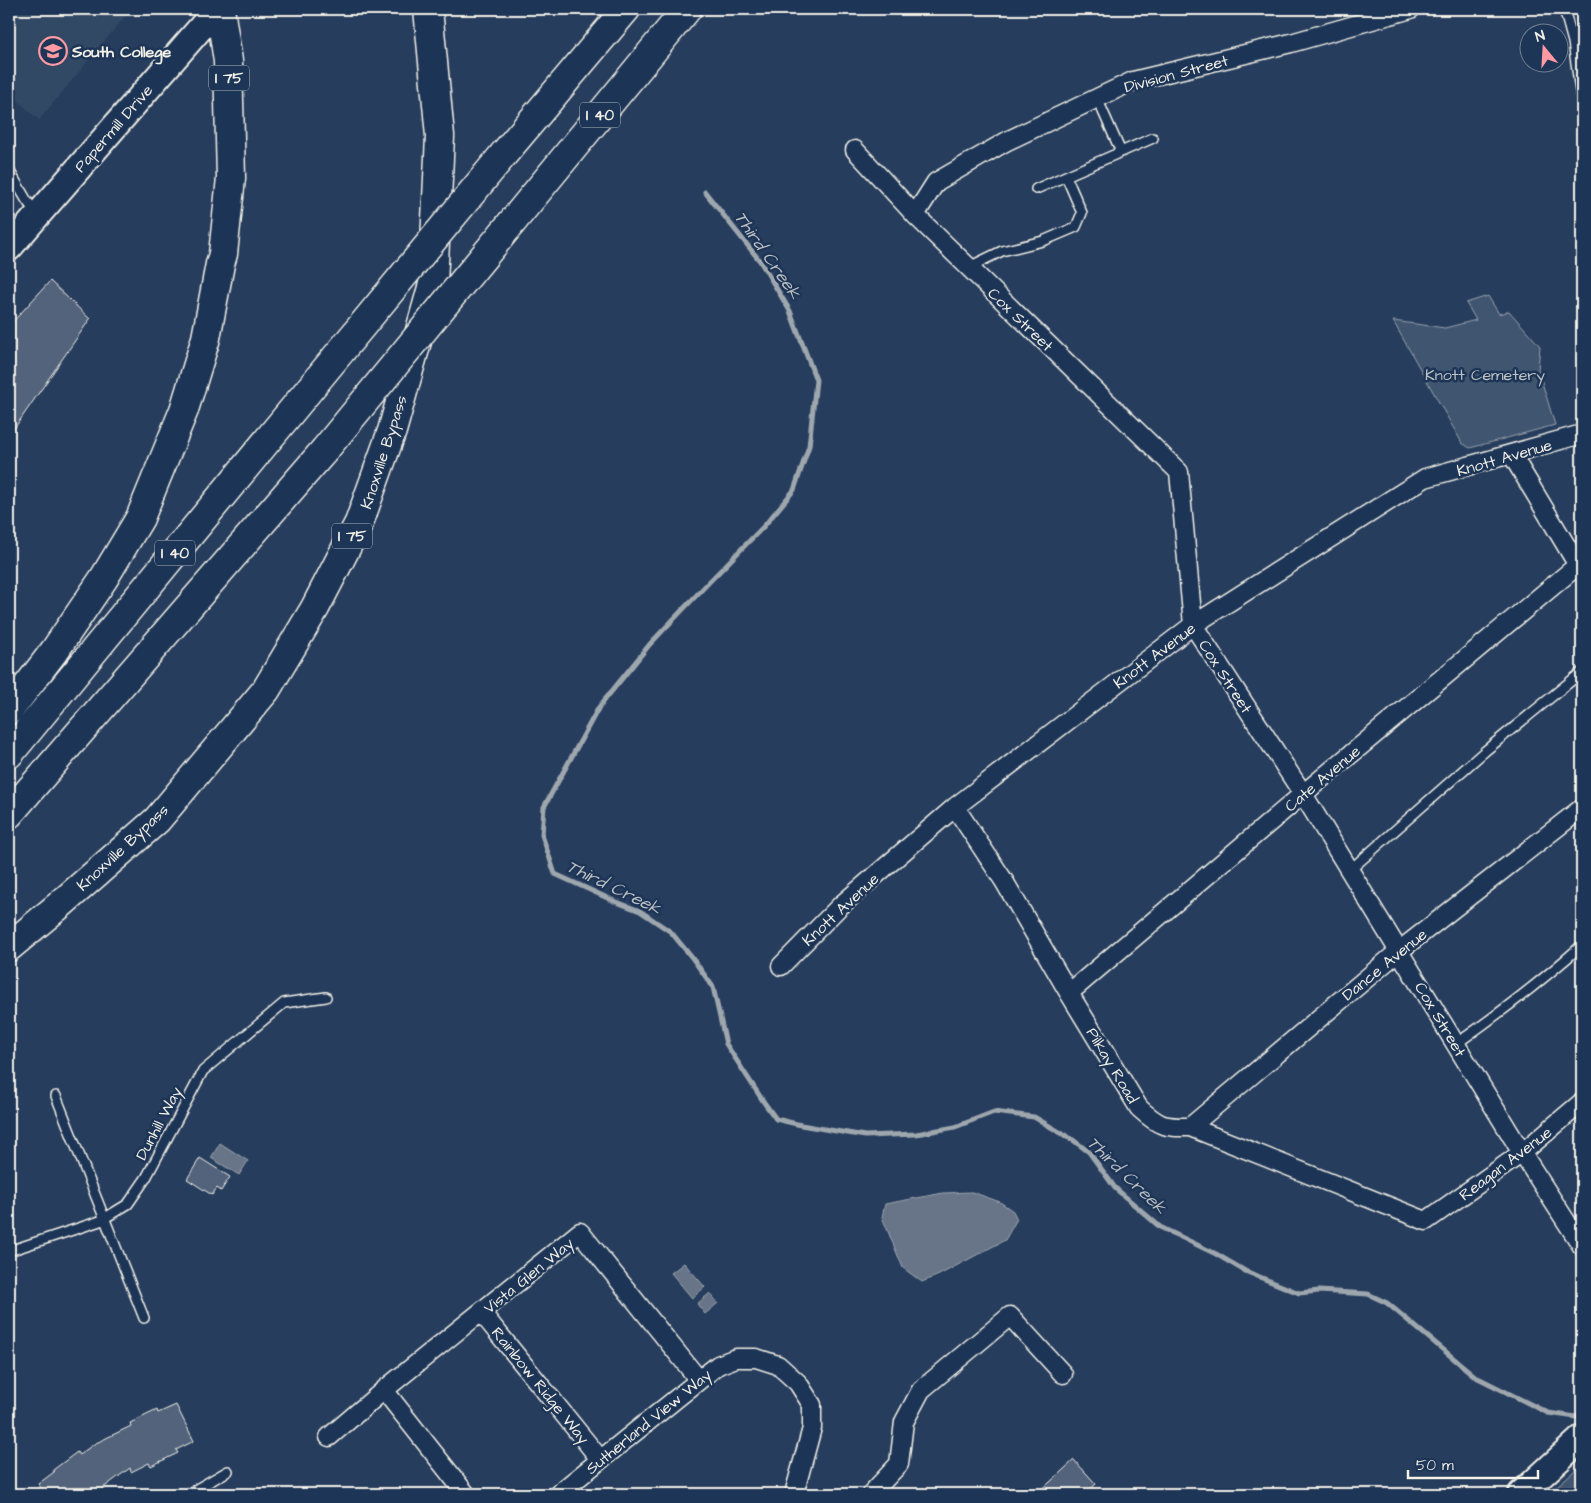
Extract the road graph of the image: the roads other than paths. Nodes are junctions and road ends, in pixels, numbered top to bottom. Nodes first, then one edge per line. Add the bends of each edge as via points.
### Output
1 (216, 9) edge
2 (220, 9) edge
3 (428, 9) edge
4 (626, 9) edge
5 (687, 9) edge
6 (1411, 9) edge
7 (1564, 9) edge
8 (1392, 11) edge
9 (1097, 98) junction
10 (1582, 105) edge
11 (1154, 138) dead end
12 (855, 150) dead end
13 (1121, 152) junction
14 (9, 170) edge
15 (1066, 176) junction
16 (1036, 189) dead end
17 (38, 214) junction
18 (914, 215) junction
19 (9, 248) edge
20 (968, 268) junction
21 (1582, 434) edge
22 (1512, 455) junction
23 (1580, 568) edge
24 (1193, 625) junction
25 (1582, 672) edge
26 (9, 710) edge
27 (9, 754) edge
28 (1303, 794) junction
29 (955, 807) junction
30 (1582, 808) edge
31 (9, 814) edge
32 (1350, 870) junction
33 (1582, 945) edge
34 (9, 947) edge
35 (1399, 951) junction
36 (781, 966) dead end
37 (1069, 992) junction
38 (326, 997) dead end
39 (1456, 1044) junction
40 (56, 1096) dead end
41 (1582, 1102) edge
42 (1190, 1127) junction
43 (1522, 1153) junction
44 (104, 1218) junction
45 (1426, 1221) joint
46 (1582, 1245) edge
47 (9, 1251) edge
48 (481, 1312) junction
49 (144, 1318) dead end
50 (1063, 1374) dead end
51 (700, 1380) junction
52 (384, 1390) junction
53 (329, 1437) dead end
54 (1582, 1438) edge
55 (600, 1459) junction
56 (228, 1471) dead end
57 (188, 1494) edge
58 (466, 1494) edge
59 (558, 1494) edge
60 (794, 1494) edge
61 (871, 1494) edge
62 (1521, 1494) edge

1 - 17 main road, Papermill Drive
2 - 26 highway, I 75 via 228,61 231,178 223,254 206,338 184,410 140,518 55,650
3 - 34 highway, Knoxville Bypass / I 75 via 440,136 433,284 392,431 359,523 315,608 266,690 157,820
4 - 27 highway, I 40, bridge
5 - 31 highway, I 40, bridge via 323,452
6 - 8 street, Division Street
7 - 10 lane via 1573,42
8 - 9 street, Division Street via 1291,43 1133,81
9 - 13 lane
9 - 18 street, Division Street via 1007,141 936,182
11 - 13 lane
12 - 18 street, Cox Street
13 - 15 lane
14 - 17 lane
15 - 16 lane
15 - 20 lane via 1082,213 1076,227 1043,241 1002,251
17 - 19 main road, Papermill Drive
18 - 20 street, Cox Street
20 - 24 street, Cox Street via 1179,472
21 - 22 street, Knott Avenue
22 - 23 street
22 - 24 street, Knott Avenue via 1425,478
23 - 28 street, Cate Avenue
24 - 28 street, Cox Street
24 - 29 street, Knott Avenue
25 - 32 lane via 1485,751
28 - 32 street, Cox Street
28 - 37 street, Cate Avenue
29 - 36 street, Knott Avenue via 840,906
29 - 37 street, Pilkay Road via 1004,881
30 - 35 street, Dance Avenue
32 - 35 street, Cox Street
33 - 39 lane via 1546,978
35 - 39 street, Cox Street
35 - 42 street, Dance Avenue
37 - 42 street, Pilkay Road via 1139,1108 1152,1120 1167,1127
38 - 44 lane, Dunhill Way via 284,1003 202,1071 146,1178 128,1204
39 - 43 street, Cox Street
40 - 44 lane
41 - 43 street, Reagan Avenue
42 - 45 street, Pilkay Road
43 - 45 street, Reagan Avenue
43 - 46 street, Cox Street
44 - 47 lane, Dunhill Way
44 - 49 lane
48 - 51 street, Vista Glen Way via 580,1232
48 - 52 street, Vista Glen Way
48 - 55 street, Rainbow Ridge Way
50 - 61 street via 1010,1316 921,1390 904,1422 899,1464
51 - 55 street, Sutherland View Way
51 - 60 street, Sutherland View Way via 718,1365 736,1358 756,1358 778,1365 798,1383 812,1405 812,1428
52 - 53 street, Vista Glen Way
52 - 58 street
54 - 62 main road
55 - 59 street, Sutherland View Way
56 - 57 lane

